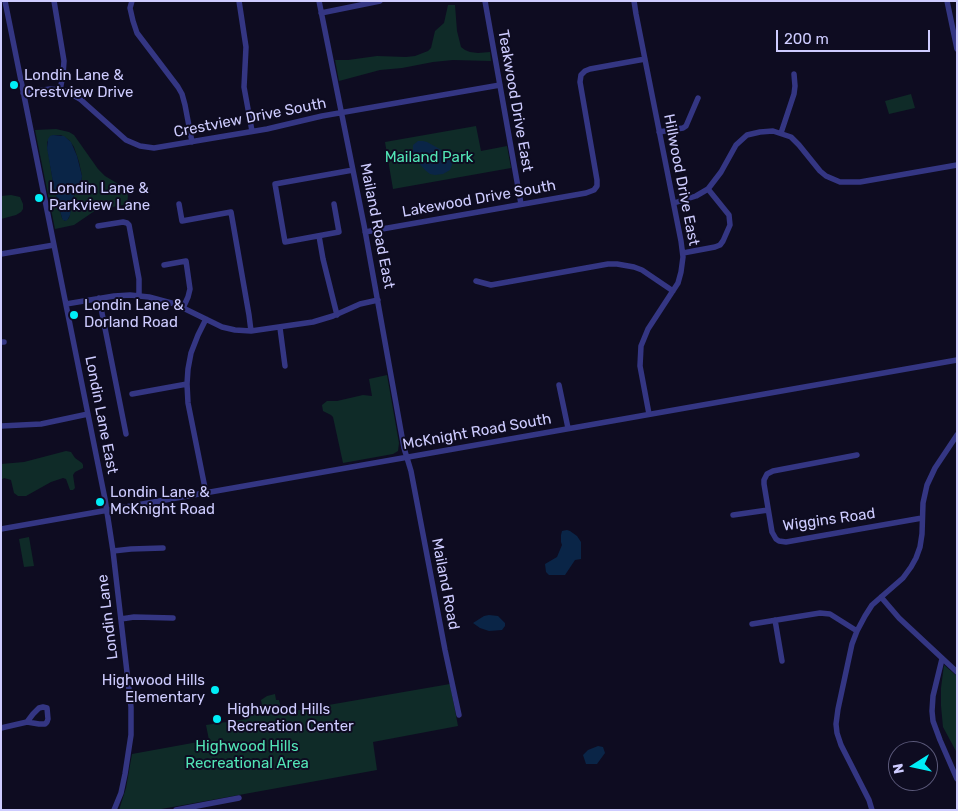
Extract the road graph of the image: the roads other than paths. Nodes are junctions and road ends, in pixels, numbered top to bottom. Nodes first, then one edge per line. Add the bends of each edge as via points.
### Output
1 (5, 1) edge
2 (54, 1) edge
3 (239, 1) edge
4 (319, 1) edge
5 (380, 1) edge
6 (485, 1) edge
7 (634, 1) edge
8 (947, 1) edge
9 (131, 2) edge
10 (321, 13) junction
11 (957, 49) edge
12 (645, 59) junction
13 (794, 74) dead end
14 (500, 85) junction
15 (60, 90) junction
16 (23, 93) junction
17 (698, 98) dead end
18 (342, 113) junction
19 (252, 131) junction
20 (660, 132) junction
21 (781, 133) junction
22 (192, 142) junction
23 (957, 165) edge
24 (353, 170) junction
25 (708, 189) junction
26 (179, 204) dead end
27 (334, 204) dead end
28 (521, 204) junction
29 (674, 204) junction
30 (98, 226) dead end
31 (365, 232) junction
32 (319, 236) junction
33 (54, 245) junction
34 (683, 253) junction
35 (1, 254) edge
36 (164, 265) dead end
37 (476, 281) dead end
38 (673, 291) junction
39 (139, 296) junction
40 (99, 298) junction
41 (378, 300) junction
42 (66, 304) junction
43 (183, 308) junction
44 (337, 315) junction
45 (206, 320) junction
46 (280, 328) junction
47 (251, 331) junction
48 (957, 360) edge
49 (285, 366) dead end
50 (187, 384) junction
51 (559, 384) dead end
52 (132, 394) dead end
53 (88, 414) junction
54 (649, 414) junction
55 (1, 426) edge
56 (568, 428) junction
57 (126, 434) dead end
58 (956, 437) edge
59 (857, 454) dead end
60 (407, 457) junction
61 (206, 493) junction
62 (107, 510) junction
63 (768, 510) junction
64 (733, 515) dead end
65 (922, 518) junction
66 (1, 529) edge
67 (163, 548) dead end
68 (113, 551) junction
69 (881, 597) junction
70 (121, 618) junction
71 (173, 618) dead end
72 (775, 620) junction
73 (752, 624) dead end
74 (857, 631) junction
75 (942, 659) junction
76 (782, 661) dead end
77 (957, 672) edge
78 (459, 715) dead end
79 (27, 722) dead end
80 (1, 728) edge
81 (956, 774) edge
82 (239, 798) dead end
83 (114, 810) edge
84 (176, 810) edge
85 (872, 810) edge

1 - 16 street, Londin Lane East
2 - 15 street via 64,61
3 - 19 street via 246,47 244,87
4 - 10 street, Mailand Road East
5 - 10 street
6 - 14 street, Teakwood Drive East
7 - 12 street, Hillwood Drive East
8 - 11 street
9 - 22 street via 137,33 182,94
10 - 18 street, Mailand Road East
12 - 20 street, Hillwood Drive East
12 - 28 street, Lakewood Drive South via 590,69 580,77 596,188 591,192
13 - 21 street via 794,94
14 - 18 street, Crestview Drive South
14 - 28 street, Teakwood Drive East
15 - 16 street, Crestview Drive South
15 - 22 street, Crestview Drive South via 78,98 133,144 152,148
16 - 33 street, Londin Lane East
17 - 20 street via 686,126
18 - 19 street, Crestview Drive South
18 - 24 street, Mailand Road East
19 - 22 street, Crestview Drive South
20 - 29 street, Hillwood Drive East
21 - 23 street via 795,140 826,176 840,182 860,182
21 - 25 street via 747,135 730,154
24 - 31 street, Mailand Road East
24 - 32 street via 274,184 285,242
25 - 29 street
25 - 34 street via 729,215 730,225 720,245
26 - 47 street via 182,221 231,212
27 - 32 street via 339,232
28 - 31 street, Lakewood Drive South
29 - 34 street, Hillwood Drive East
30 - 39 street via 121,222 129,225
31 - 41 street, Mailand Road East
32 - 44 street
33 - 35 street
33 - 42 street, Londin Lane East
34 - 38 street, Hillwood Drive East via 681,274
36 - 43 street via 186,261 190,291
37 - 38 street via 492,285 617,264 642,270
38 - 54 street, Hillwood Drive East via 649,326 641,346 640,364
39 - 40 street
39 - 43 street
40 - 42 street
40 - 57 street
41 - 44 street
41 - 60 street, Mailand Road East
42 - 53 street, Londin Lane East
43 - 45 street
44 - 46 street
45 - 47 street via 226,328
45 - 50 street via 191,353
46 - 47 street
46 - 49 street
48 - 54 street, McKnight Road South
50 - 52 street
50 - 61 street
51 - 56 street
53 - 55 street via 43,424
53 - 62 street, Londin Lane East
54 - 56 street, McKnight Road South
56 - 60 street, McKnight Road South
58 - 65 street via 931,476 924,494
59 - 63 street via 770,472 764,480
60 - 61 street, McKnight Road South
60 - 78 street, Mailand Road
61 - 62 street, McKnight Road South
62 - 66 street, McKnight Road South
62 - 68 street, Londin Lane
63 - 64 street, Wiggins Road
63 - 65 street, Wiggins Road via 774,536 782,542
65 - 69 street via 920,547 911,568
67 - 68 street
68 - 70 street, Londin Lane
69 - 74 street via 868,611
69 - 75 street
70 - 71 street
70 - 83 street, Londin Lane via 131,720 124,782
72 - 73 street
72 - 74 street via 824,613
72 - 76 street
74 - 85 street via 836,724 842,746
75 - 77 street
75 - 81 street via 932,712 936,732
79 - 80 street
82 - 84 street

